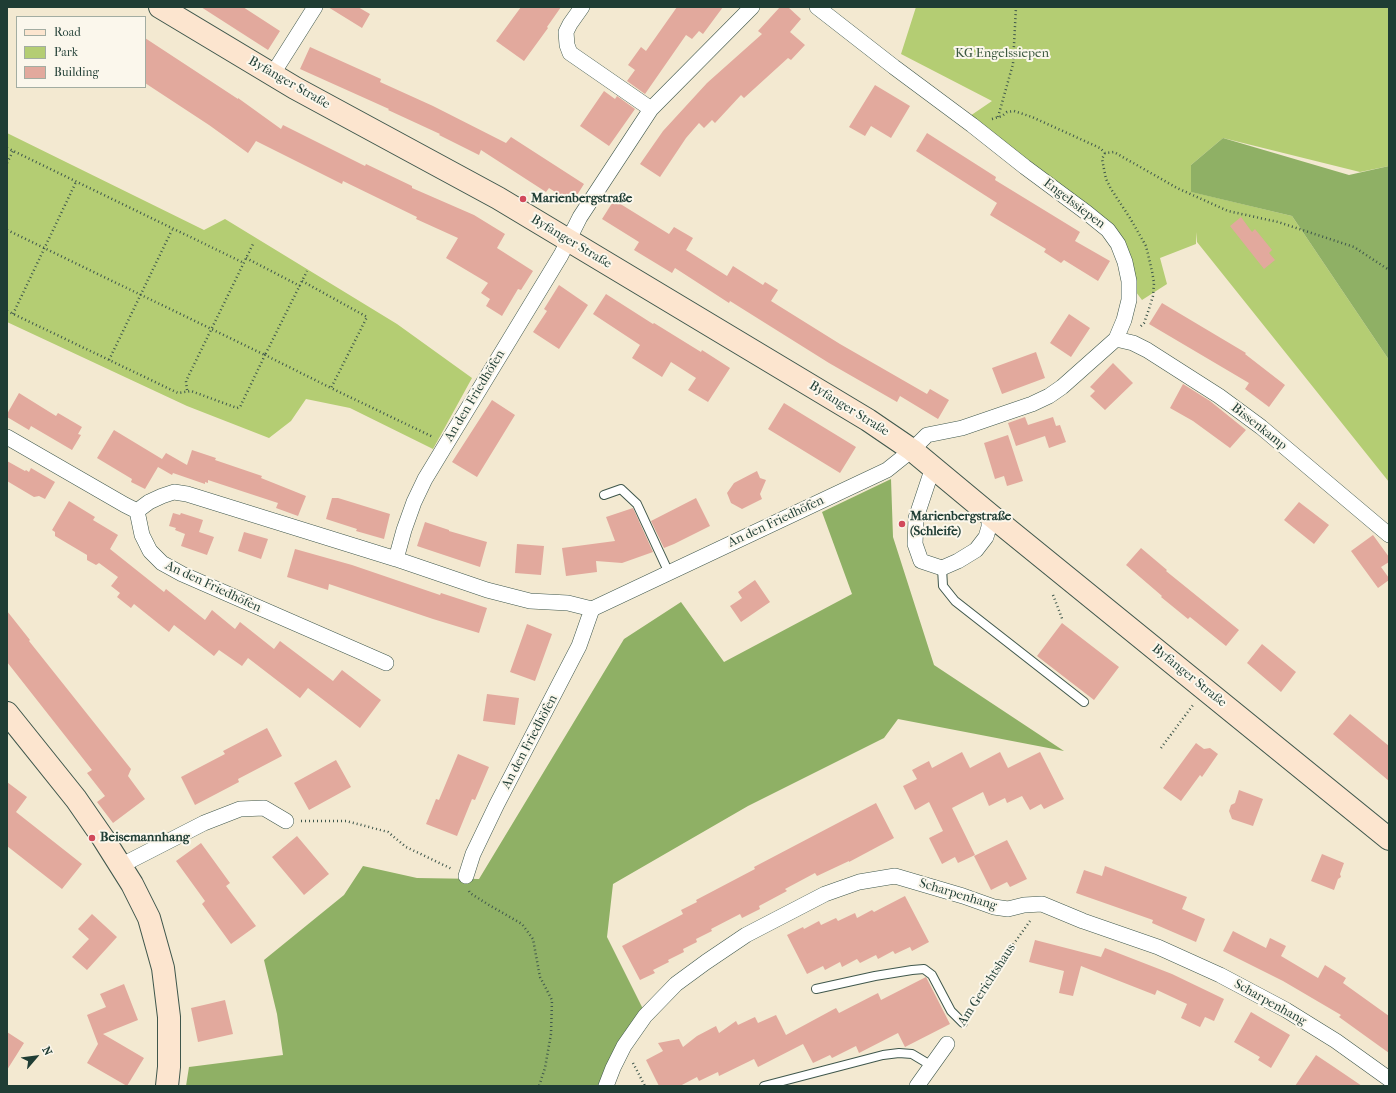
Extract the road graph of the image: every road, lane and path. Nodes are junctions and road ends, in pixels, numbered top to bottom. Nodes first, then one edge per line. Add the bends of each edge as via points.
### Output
1 (160, 7) edge
2 (315, 7) edge
3 (582, 7) edge
4 (752, 7) edge
5 (817, 7) edge
6 (1016, 7) edge
7 (272, 75) junction
8 (651, 110) junction
9 (7, 148) edge
10 (13, 151) junction
11 (7, 162) edge
12 (76, 182) junction
13 (7, 230) edge
14 (172, 230) junction
15 (568, 239) junction
16 (254, 244) dead end
17 (44, 248) junction
18 (246, 258) junction
19 (244, 263) junction
20 (1389, 270) edge
21 (307, 271) dead end
22 (302, 280) junction
23 (300, 286) junction
24 (140, 295) junction
25 (7, 311) edge
26 (13, 314) junction
27 (212, 330) junction
28 (1116, 339) junction
29 (265, 356) junction
30 (109, 360) junction
31 (331, 388) junction
32 (187, 390) junction
33 (7, 437) edge
34 (446, 443) junction
35 (912, 450) junction
36 (933, 467) junction
37 (604, 495) dead end
38 (137, 511) junction
39 (989, 514) junction
40 (1389, 535) edge
41 (396, 559) junction
42 (942, 568) junction
43 (669, 573) junction
44 (1053, 595) dead end
45 (592, 609) junction
46 (1063, 620) dead end
47 (386, 663) dead end
48 (1084, 702) dead end
49 (7, 713) edge
50 (1180, 722) dead end
51 (1162, 748) dead end
52 (286, 821) joint
53 (1389, 839) edge
54 (120, 866) junction
55 (466, 876) junction
56 (1042, 904) junction
57 (816, 990) dead end
58 (963, 1023) joint
59 (947, 1044) dead end
60 (624, 1046) junction
61 (932, 1066) junction
62 (1389, 1079) edge
63 (167, 1086) edge
64 (539, 1086) edge
65 (606, 1086) edge
66 (645, 1086) edge
67 (764, 1086) edge
68 (917, 1086) edge

1 - 7 street, Byfanger Straße
2 - 7 street
3 - 8 street via 566,32 570,53
4 - 8 street
5 - 28 street, Engelssiepen via 1108,230 1118,244 1129,281 1127,307
6 - 20 path via 1013,64 998,118 1014,111 1032,117 1100,148 1105,153 1114,152 1177,188 1228,211 1278,222 1354,247
7 - 15 street, Byfanger Straße via 491,194
8 - 15 street
9 - 10 path
10 - 11 path
10 - 12 path
12 - 14 path
12 - 17 path
13 - 17 path
14 - 19 path
14 - 24 path
15 - 34 street, An den Friedhöfen via 561,255
15 - 35 street, Byfanger Straße via 868,420
16 - 18 path
17 - 24 path
17 - 26 path
18 - 19 path
18 - 23 path
19 - 27 path
21 - 22 path
22 - 23 path
22 - 31 path via 367,317
23 - 29 path
24 - 27 path
24 - 30 path
25 - 26 path
26 - 30 path
27 - 29 path
27 - 32 path via 186,381
28 - 35 street, Engelssiepen via 1062,388 1049,396 962,428 927,435
28 - 40 street, Bissenkamp via 1148,350 1219,396 1262,427
29 - 31 path
29 - 32 path via 240,407
30 - 32 path via 178,393
31 - 34 path
33 - 38 street
34 - 41 street, An den Friedhöfen via 414,502
35 - 36 street, Byfanger Straße
35 - 43 street, An den Friedhöfen via 887,470
36 - 39 street, Byfanger Straße
36 - 42 street via 916,518 915,544 921,561
37 - 43 lane via 621,490 637,504
38 - 41 street via 162,496 174,492 187,494
38 - 47 street, An den Friedhöfen via 142,535 150,551 162,563
39 - 42 street via 986,537 976,550
39 - 53 street, Byfanger Straße
41 - 45 street via 487,590 530,601 568,603
42 - 48 lane via 943,586 956,601
43 - 45 street, An den Friedhöfen
44 - 46 path
45 - 55 street, An den Friedhöfen via 579,646 473,854
49 - 54 street via 76,799
50 - 51 path
52 - 54 street via 264,808 240,809 204,823
52 - 55 path via 346,821 388,832 406,847
54 - 63 street via 149,918 163,968 170,1030
55 - 64 path via 470,893 522,924 533,940 540,977 552,1000 551,1034
56 - 58 path, Am Gerichtshaus via 1010,949 973,1012
56 - 60 street, Scharpenhang via 1008,909 994,907 894,876 859,882 825,894 746,936 706,962 676,984 645,1016
56 - 62 street, Scharpenhang via 1158,947 1220,975 1330,1037
57 - 58 lane via 875,976 924,969 932,975 951,1011
59 - 61 street
60 - 65 street
60 - 66 path
61 - 67 lane via 912,1054 899,1053
61 - 68 street

